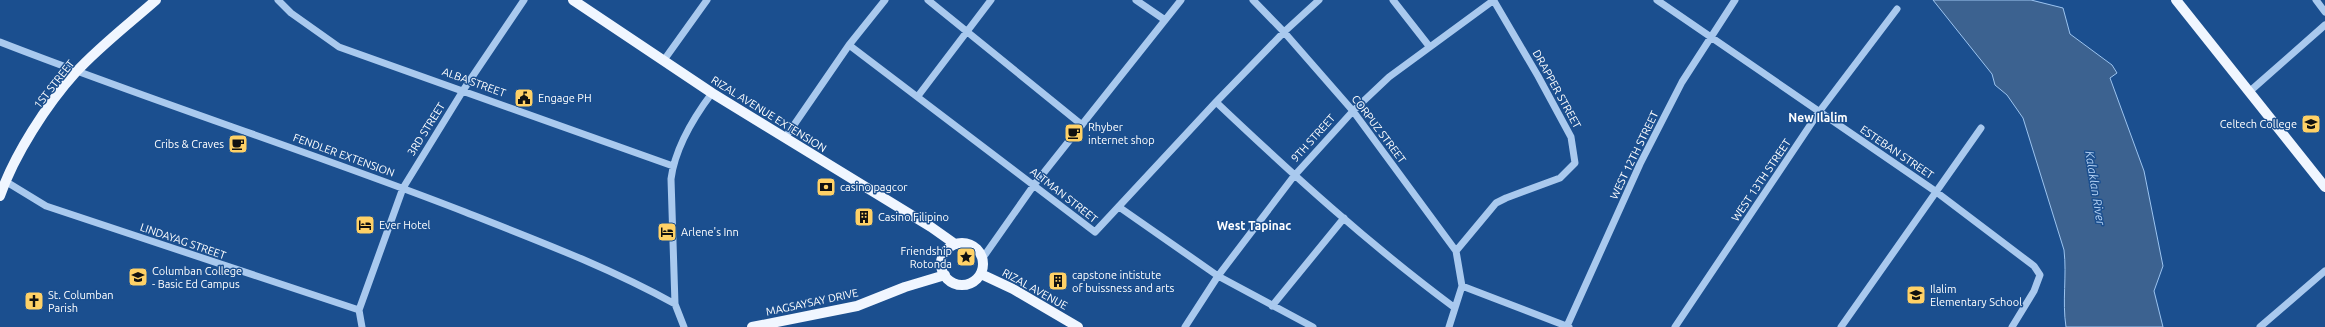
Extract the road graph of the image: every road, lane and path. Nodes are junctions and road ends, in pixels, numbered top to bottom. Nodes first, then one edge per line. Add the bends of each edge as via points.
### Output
1 (156, 0) edge
2 (278, 0) edge
3 (524, 0) edge
4 (573, 0) edge
5 (707, 0) edge
6 (885, 0) edge
7 (928, 0) edge
8 (991, 0) edge
9 (1136, 0) edge
10 (1181, 0) edge
11 (1253, 0) edge
12 (1319, 0) edge
13 (1393, 0) edge
14 (1657, 0) edge
15 (1735, 0) edge
16 (2176, 0) edge
17 (2316, 0) edge
18 (1494, 1) edge
19 (1896, 9) dead end
20 (2325, 12) edge
21 (1165, 20) junction
22 (2325, 25) edge
23 (1284, 32) junction
24 (967, 33) junction
25 (1710, 36) junction
26 (0, 42) edge
27 (849, 45) junction
28 (1429, 46) junction
29 (664, 60) junction
30 (76, 72) junction
31 (464, 89) junction
32 (2249, 92) junction
33 (712, 93) junction
34 (918, 96) junction
35 (1216, 102) junction
36 (1353, 110) junction
37 (1819, 112) junction
38 (1082, 125) junction
39 (1981, 128) dead end
40 (785, 138) junction
41 (673, 166) junction
42 (1294, 176) junction
43 (5, 181) junction
44 (1034, 185) junction
45 (2325, 186) edge
46 (403, 188) junction
47 (1935, 191) junction
48 (0, 196) edge
49 (1119, 207) junction
50 (1344, 218) junction
51 (955, 244) junction
52 (1456, 250) junction
53 (982, 258) junction
54 (2325, 271) edge
55 (981, 274) junction
56 (945, 275) junction
57 (1218, 276) junction
58 (1462, 286) junction
59 (675, 304) junction
60 (1272, 306) junction
61 (1455, 308) junction
62 (359, 310) junction
63 (362, 327) edge
64 (684, 327) edge
65 (752, 327) edge
66 (1078, 327) edge
67 (1185, 327) edge
68 (1313, 327) edge
69 (1449, 327) edge
70 (1568, 327) edge
71 (1675, 327) edge
72 (1841, 327) edge
73 (2012, 327) edge
74 (2260, 327) edge

1 - 30 main road, 1ST STREET
2 - 31 street, ALBA STREET via 291,13 339,47
3 - 31 street, 3RD STREET
4 - 29 main road, RIZAL AVENUE EXTENSION
5 - 29 street
6 - 27 street
7 - 24 street
8 - 24 street
9 - 21 street
10 - 21 street
11 - 23 street, CORPUZ STREET
12 - 23 street
13 - 28 street
14 - 25 street, ESTEBAN STREET
15 - 25 street, WEST 12TH STREET
16 - 32 main road
17 - 20 street
18 - 28 street, 9TH STREET
18 - 52 street, DRAPPER STREET via 1572,137 1575,163 1560,178 1496,203
19 - 37 street, WEST 13TH STREET
21 - 38 street
22 - 32 street
23 - 35 street
23 - 36 street, CORPUZ STREET
24 - 34 street
24 - 38 street
25 - 37 street, ESTEBAN STREET
25 - 70 street, WEST 12TH STREET via 1682,82 1640,164
26 - 30 street, FENDLER EXTENSION
27 - 34 street, ALTMAN STREET
27 - 40 street
28 - 36 street, 9TH STREET via 1389,77
29 - 33 main road, RIZAL AVENUE EXTENSION
30 - 43 main road, 1ST STREET via 36,126
30 - 46 street, FENDLER EXTENSION
31 - 41 street, ALBA STREET
31 - 46 street, 3RD STREET
32 - 45 main road
33 - 40 main road, RIZAL AVENUE EXTENSION
33 - 41 street via 683,140
34 - 44 street, ALTMAN STREET
35 - 42 street
35 - 49 street
36 - 42 street, 9TH STREET
36 - 52 street, CORPUZ STREET
37 - 47 street, ESTEBAN STREET
37 - 71 street, WEST 13TH STREET
38 - 44 street
39 - 47 street
40 - 51 main road, RIZAL AVENUE EXTENSION
41 - 59 street via 671,179 676,270
42 - 50 street
42 - 57 street, 9TH STREET
43 - 48 main road, 1ST STREET
43 - 62 street, LINDAYAG STREET via 46,206
44 - 49 street, ALTMAN STREET via 1095,232
44 - 53 street
46 - 59 street, FENDLER EXTENSION via 572,254
46 - 62 street, 3RD STREET
47 - 72 street
47 - 73 street, ESTEBAN STREET via 2002,240 2034,266 2040,275 2034,291
49 - 57 street
50 - 60 street
50 - 61 street
51 - 53 main road via 969,244 975,247
51 - 56 main road via 945,252 941,263
52 - 58 street, CORPUZ STREET
53 - 55 main road
54 - 74 street
55 - 56 main road via 966,285 954,283
55 - 66 main road, RIZAL AVENUE via 1013,289
56 - 65 main road, MAGSAYSAY DRIVE via 905,287 858,306
57 - 60 street
57 - 67 street, 9TH STREET
58 - 61 street, CORPUZ STREET
58 - 70 street
59 - 64 street
60 - 68 street
61 - 69 street, CORPUZ STREET
62 - 63 street, 3RD STREET

